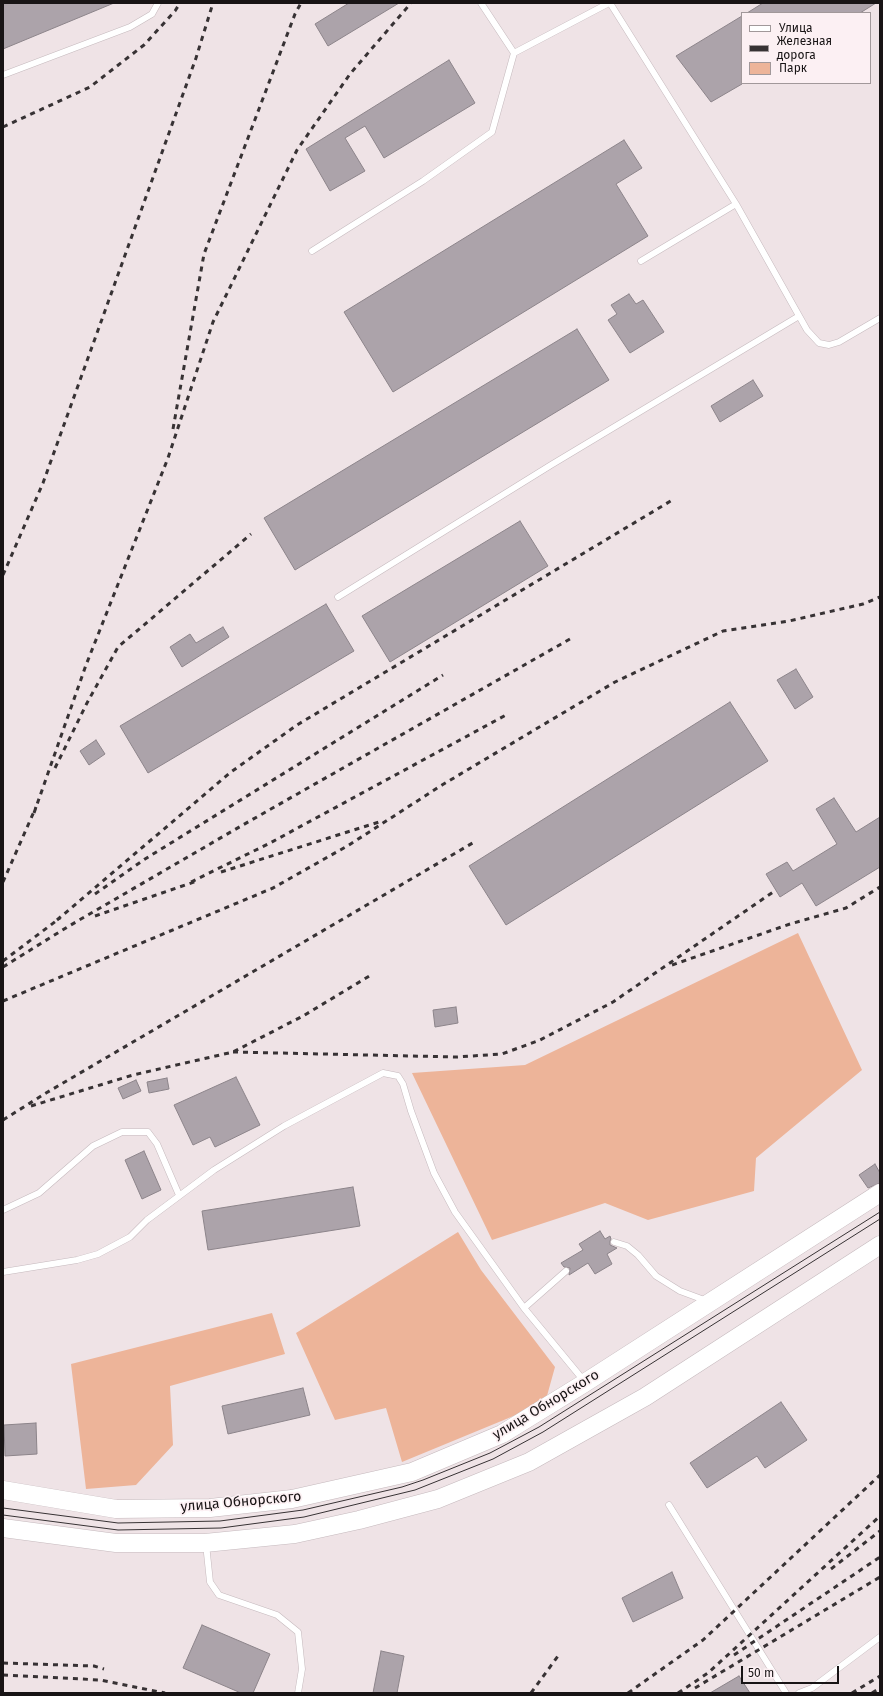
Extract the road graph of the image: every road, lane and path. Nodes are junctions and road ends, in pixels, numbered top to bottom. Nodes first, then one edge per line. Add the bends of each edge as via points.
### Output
1 (158, 3) edge
2 (481, 3) edge
3 (610, 3) edge
4 (514, 54) junction
5 (3, 75) edge
6 (736, 204) junction
7 (312, 251) dead end
8 (641, 261) dead end
9 (799, 316) junction
10 (880, 318) edge
11 (338, 597) dead end
12 (880, 1193) edge
13 (179, 1196) junction
14 (3, 1210) edge
15 (614, 1242) dead end
16 (880, 1245) edge
17 (566, 1271) dead end
18 (3, 1272) edge
19 (710, 1302) junction
20 (524, 1308) junction
21 (583, 1384) junction
22 (3, 1490) edge
23 (669, 1505) dead end
24 (3, 1528) edge
25 (205, 1543) junction
26 (880, 1637) edge
27 (298, 1693) edge
28 (786, 1693) edge
29 (799, 1693) edge

1 - 5 lane via 152,14 130,27
2 - 4 lane
3 - 4 lane
3 - 6 lane
4 - 7 lane via 492,132 423,181
6 - 8 lane
6 - 9 lane
9 - 10 lane via 819,343 829,344 839,342
9 - 11 lane via 551,464
12 - 19 main road, улица Обнорского
13 - 14 lane via 157,1144 148,1132 122,1132 94,1146 39,1193
13 - 18 lane via 147,1220 130,1237 98,1254
13 - 20 lane via 214,1170 284,1126 382,1073 398,1076 434,1173 455,1212
15 - 19 lane via 627,1246 656,1276 680,1291
16 - 25 main road via 645,1397 529,1462 438,1499 359,1520 295,1534
17 - 20 lane
19 - 21 main road, улица Обнорского
20 - 21 lane via 580,1376
21 - 22 main road, улица Обнорского via 502,1434 412,1472 292,1499 210,1508 116,1509
23 - 28 lane
24 - 25 main road via 116,1543
25 - 27 lane via 210,1582 218,1595 277,1616 298,1632 302,1669
26 - 29 lane via 812,1688

